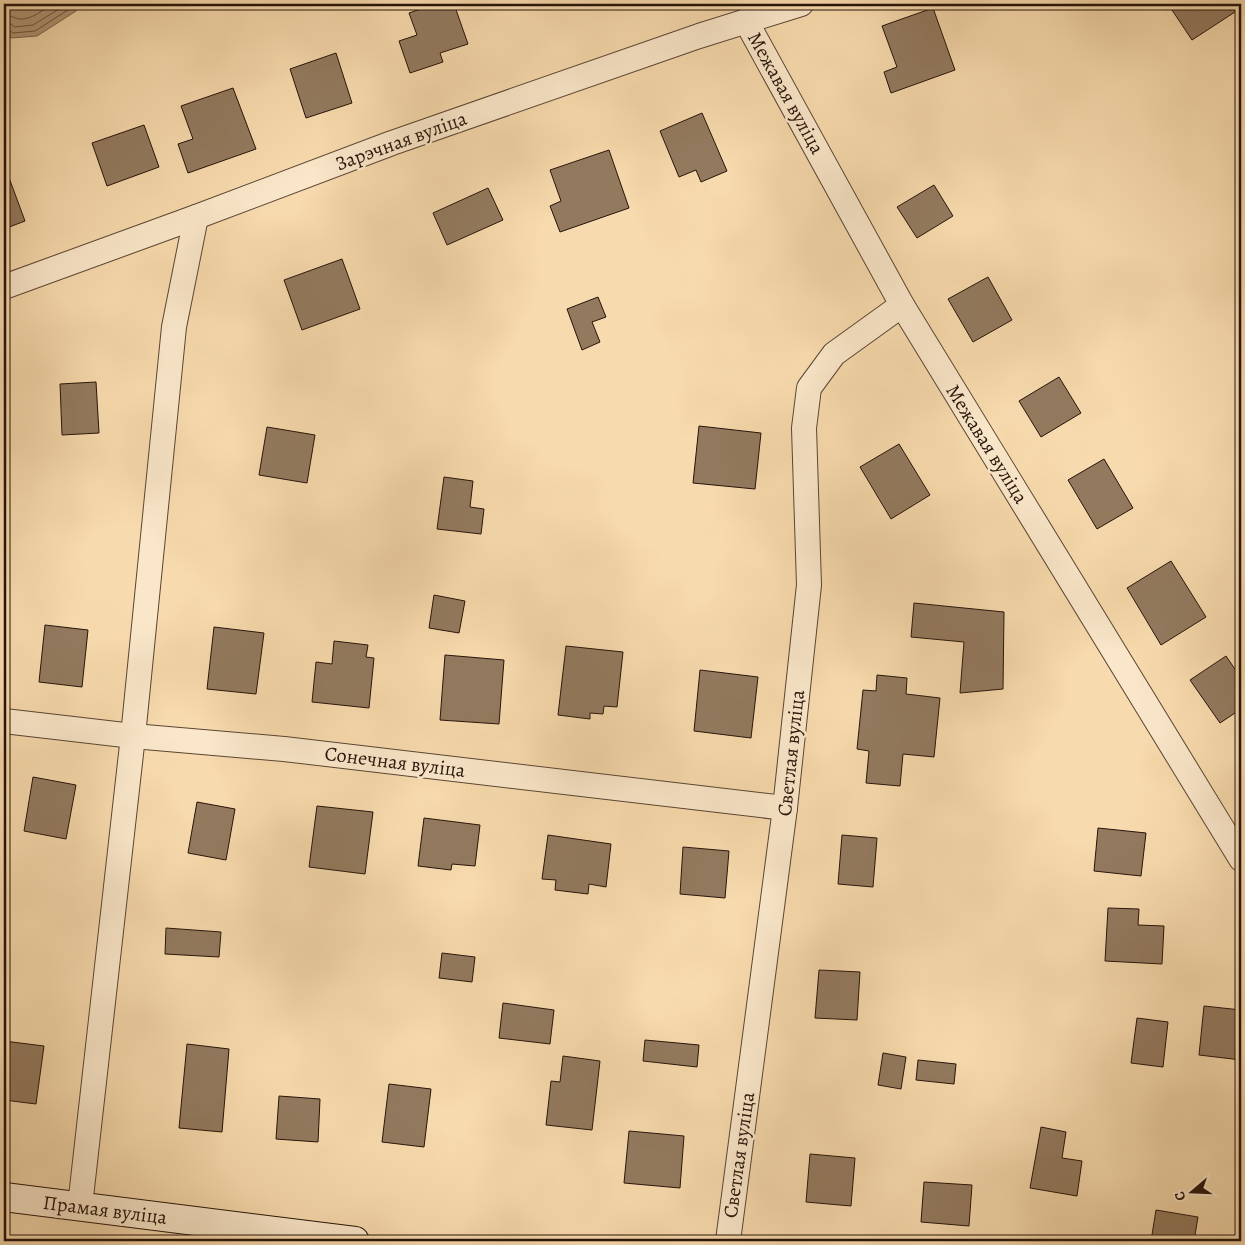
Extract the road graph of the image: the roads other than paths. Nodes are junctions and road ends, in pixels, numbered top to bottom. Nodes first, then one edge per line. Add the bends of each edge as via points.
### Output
1 (801, 4) edge
2 (746, 21) junction
3 (196, 217) junction
4 (4, 287) edge
5 (902, 306) junction
6 (4, 721) edge
7 (134, 736) junction
8 (785, 808) junction
9 (1241, 859) edge
10 (4, 1198) edge
11 (80, 1206) junction
12 (355, 1241) edge
13 (728, 1241) edge

1 - 2 street, Зарэчная вуліца
2 - 3 street, Зарэчная вуліца via 392,143
2 - 5 street, Межавая вуліца
3 - 4 street, Зарэчная вуліца
3 - 7 street via 174,327
5 - 8 street, Светлая вуліца via 834,354 809,388 804,428 809,585
5 - 9 street, Межавая вуліца
6 - 7 street, Сонечная вуліца
7 - 8 street, Сонечная вуліца via 284,749
7 - 11 street
8 - 13 street, Светлая вуліца
10 - 11 street, Прамая вуліца
11 - 12 street, Прамая вуліца

